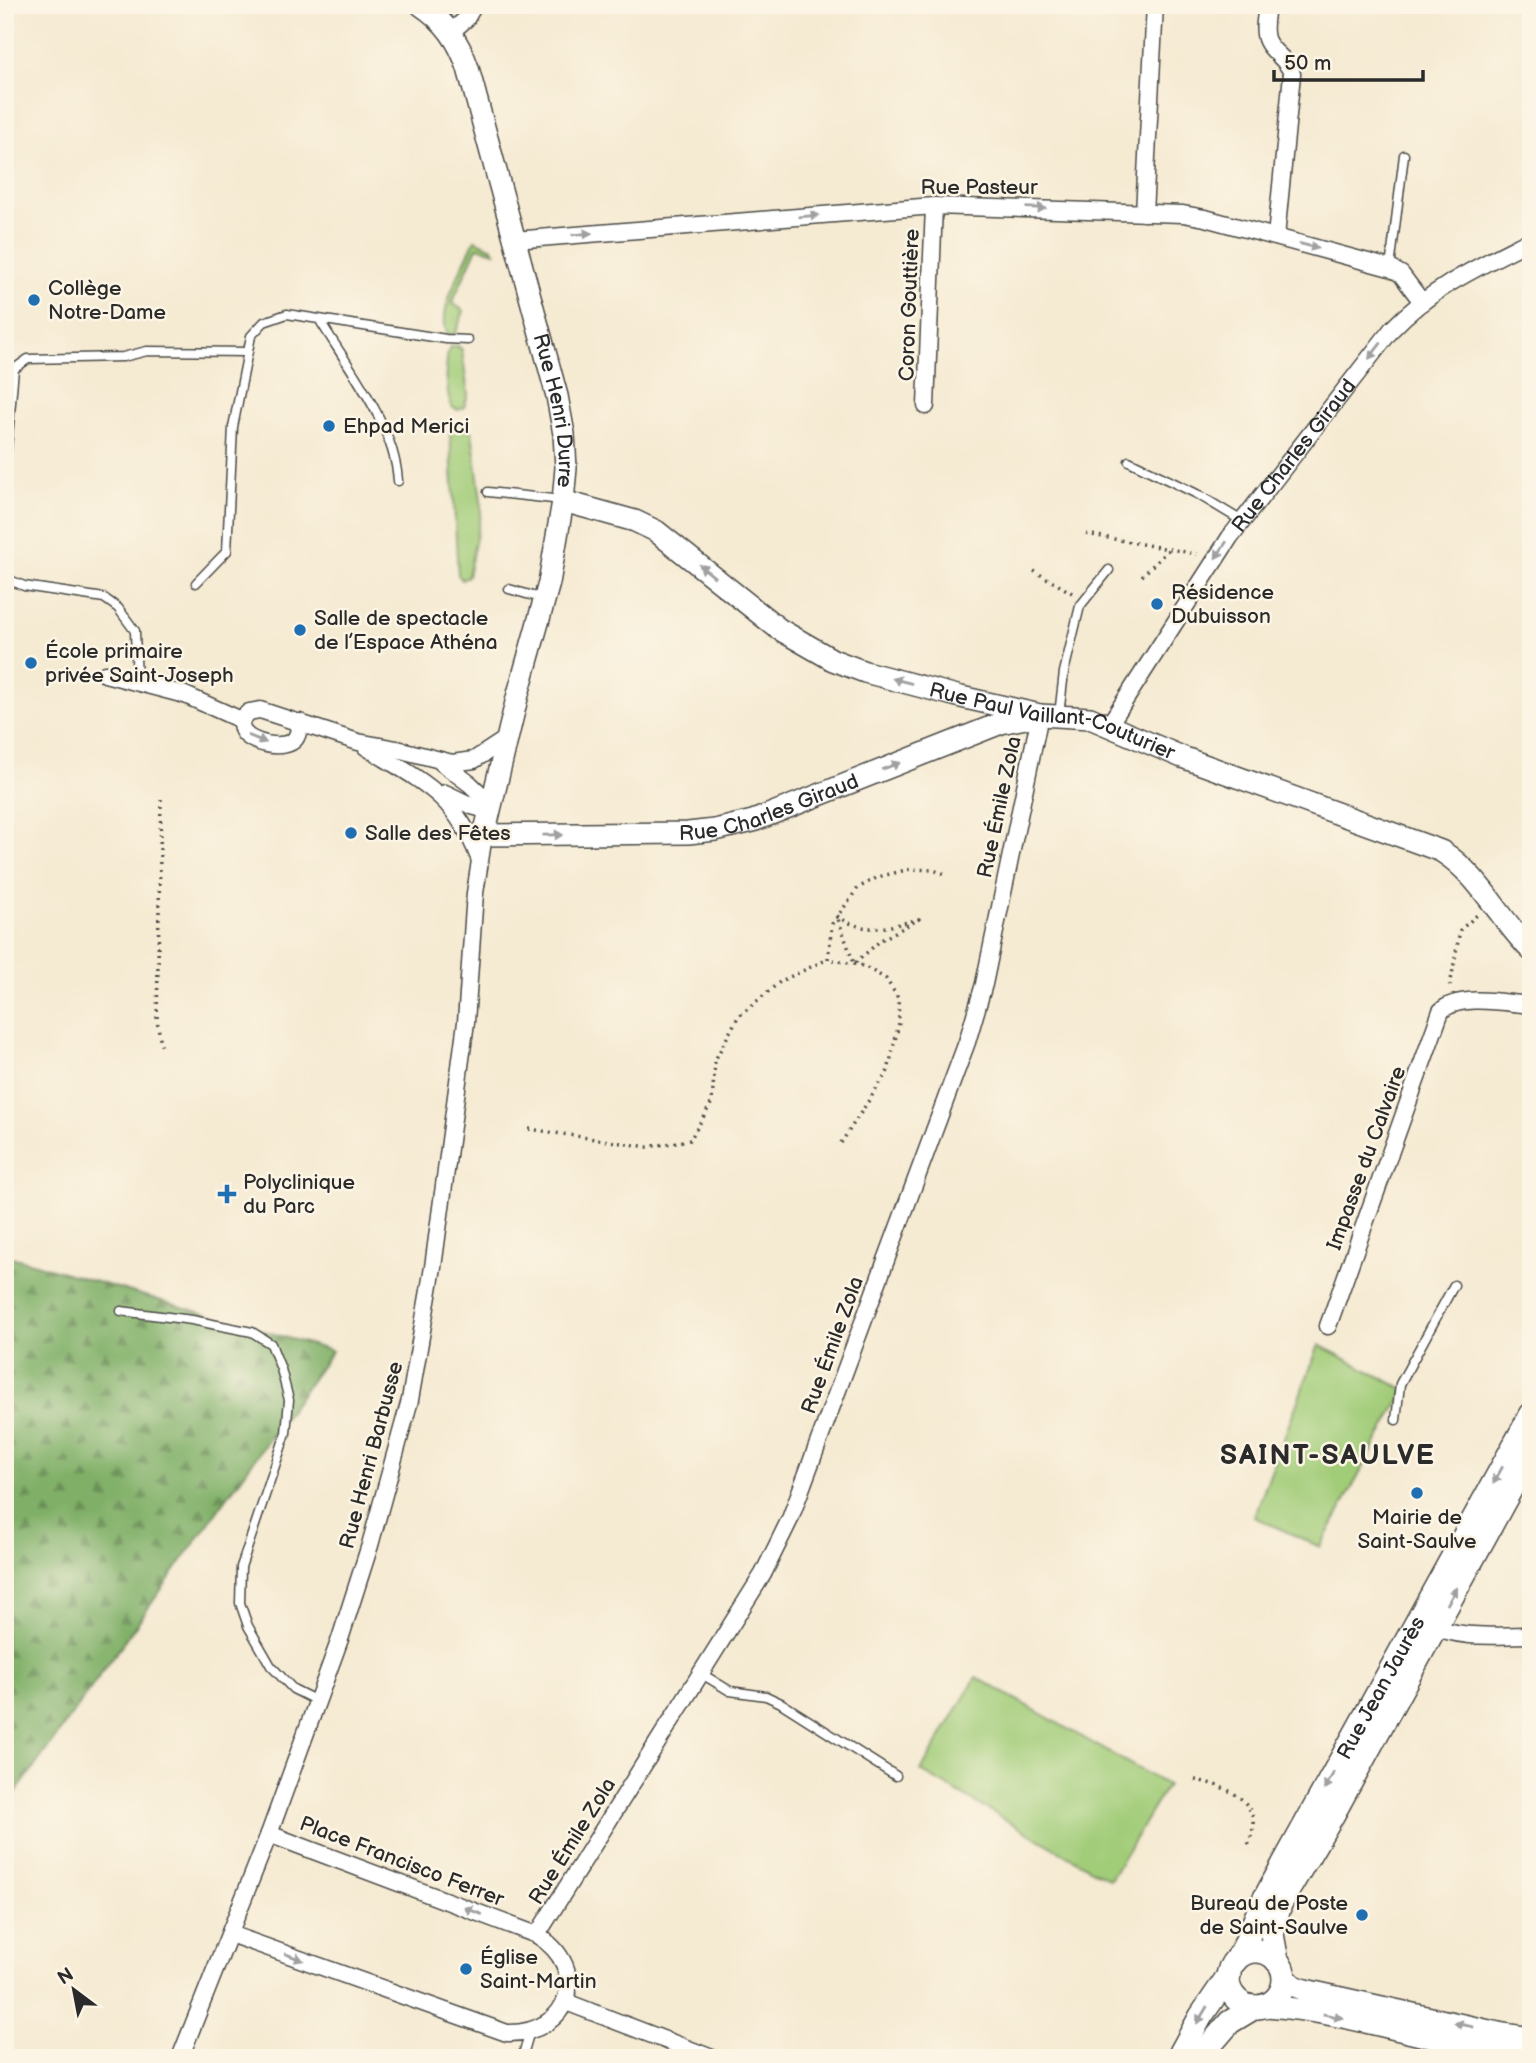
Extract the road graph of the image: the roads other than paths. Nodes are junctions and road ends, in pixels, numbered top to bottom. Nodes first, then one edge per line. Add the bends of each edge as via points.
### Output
1 (421, 5) edge
2 (474, 5) edge
3 (1155, 5) edge
4 (1267, 5) edge
5 (451, 32) junction
6 (1405, 155) dead end
7 (934, 206) junction
8 (1144, 213) junction
9 (1276, 237) junction
10 (514, 240) junction
11 (1531, 240) edge
12 (1390, 268) junction
13 (1422, 302) junction
14 (319, 319) junction
15 (468, 340) dead end
16 (248, 352) junction
17 (926, 406) dead end
18 (1129, 461) dead end
19 (5, 470) edge
20 (398, 481) dead end
21 (488, 492) dead end
22 (563, 500) junction
23 (1242, 521) junction
24 (1109, 570) dead end
25 (5, 578) edge
26 (196, 583) dead end
27 (509, 589) dead end
28 (544, 600) junction
29 (105, 674) dead end
30 (137, 683) junction
31 (1050, 715) junction
32 (241, 720) junction
33 (300, 722) junction
34 (1109, 725) junction
35 (506, 739) junction
36 (358, 742) junction
37 (441, 762) junction
38 (427, 784) junction
39 (490, 808) junction
40 (484, 835) junction
41 (479, 859) junction
42 (1531, 950) edge
43 (1531, 1005) edge
44 (1454, 1285) dead end
45 (121, 1311) dead end
46 (1328, 1326) dead end
47 (1531, 1415) edge
48 (1396, 1420) dead end
49 (1531, 1452) edge
50 (1426, 1623) junction
51 (1531, 1635) edge
52 (702, 1674) junction
53 (317, 1701) junction
54 (896, 1776) dead end
55 (269, 1833) junction
56 (229, 1934) junction
57 (537, 1935) junction
58 (1232, 1968) junction
59 (1280, 1969) junction
60 (566, 2002) junction
61 (1260, 2006) junction
62 (530, 2031) junction
63 (1531, 2038) edge
64 (1531, 2055) edge
65 (180, 2058) edge
66 (522, 2058) edge
67 (712, 2058) edge
68 (1178, 2058) edge
69 (1199, 2058) edge

1 - 5 street, Rue Henri Durre
2 - 5 street
3 - 8 street
4 - 9 street via 1266,38 1292,74
5 - 10 street, Rue Henri Durre via 468,68
6 - 12 lane
7 -> 8 street, Rue Pasteur
10 -> 7 street, Rue Pasteur
7 - 17 street, Coron Gouttière
8 - 9 street, Rue Pasteur via 1205,218
9 -> 12 street, Rue Pasteur
10 - 22 street, Rue Henri Durre via 562,421
11 - 13 street, Rue Charles Giraud
12 - 13 street, Rue Pasteur via 1401,274
13 -> 23 street, Rue Charles Giraud via 1392,329
14 - 15 lane
14 - 16 lane via 287,314 264,322 250,336
14 - 20 lane via 386,430
16 - 19 lane via 147,351 123,357 28,359 14,369
16 - 26 lane via 233,427 227,551
18 - 23 lane
21 - 22 lane
22 - 28 street, Rue Henri Durre
31 -> 22 street, Rue Paul Vaillant-Couturier via 937,691 833,660 779,629 656,531
23 -> 34 street, Rue Charles Giraud
24 - 31 lane via 1080,606
25 - 30 lane via 24,586 104,598 118,608 135,631
27 - 28 lane
28 - 35 street, Rue Henri Durre
29 - 30 street
30 - 32 street via 185,695
31 - 34 street, Rue Paul Vaillant-Couturier via 1083,716
40 -> 31 street, Rue Charles Giraud via 688,833 727,828 1001,723
31 - 52 street, Rue Émile Zola via 960,1064 790,1519 771,1561
32 - 33 street via 260,710
32 -> 33 street via 241,730 249,738 274,745 294,740
33 - 36 street
34 - 42 street, Rue Paul Vaillant-Couturier via 1182,757 1441,851 1466,869
35 - 37 street via 474,760
35 - 39 street, Rue Henri Durre
36 - 37 street
36 - 38 street
37 - 39 street via 470,784
38 - 39 street via 463,803
38 - 41 street via 458,815
39 - 40 street, Rue Henri Durre
40 - 41 street, Rue Henri Barbusse
41 - 53 street, Rue Henri Barbusse via 466,1022 419,1355 370,1545
43 - 46 street, Impasse du Calvaire via 1465,1000 1447,1006 1438,1017
44 - 48 lane via 1400,1384
45 - 53 lane via 252,1332 271,1344 289,1400 286,1433 241,1567 240,1603 271,1666 293,1689
47 -> 50 main road, Rue Jean Jaurès
50 -> 49 main road, Rue Jean Jaurès
50 - 51 street via 1464,1636
50 -> 58 main road, Rue Jean Jaurès via 1261,1905
50 - 59 main road, Rue Jean Jaurès via 1332,1816 1280,1904 1272,1934
52 - 54 lane via 730,1690 780,1703
52 - 57 street, Rue Émile Zola
53 - 55 street, Rue Henri Barbusse
55 - 56 street, Rue Henri Barbusse
57 -> 55 street, Place Francisco Ferrer
56 -> 62 street via 497,2029
56 - 65 street, Rue Henri Barbusse
57 - 60 street, Place Francisco Ferrer via 562,1959 569,1986
58 - 59 main road via 1240,1956 1254,1952 1265,1953
58 - 61 main road via 1229,1986 1233,1996 1241,2003
58 -> 68 main road, Rue Jean Jaurès
59 - 61 main road via 1280,1994
63 -> 59 street via 1316,1993 1294,1986
60 - 62 street via 549,2022
60 - 67 street
61 -> 64 street via 1301,2009 1492,2051
61 - 69 main road via 1230,2022
62 - 66 lane

